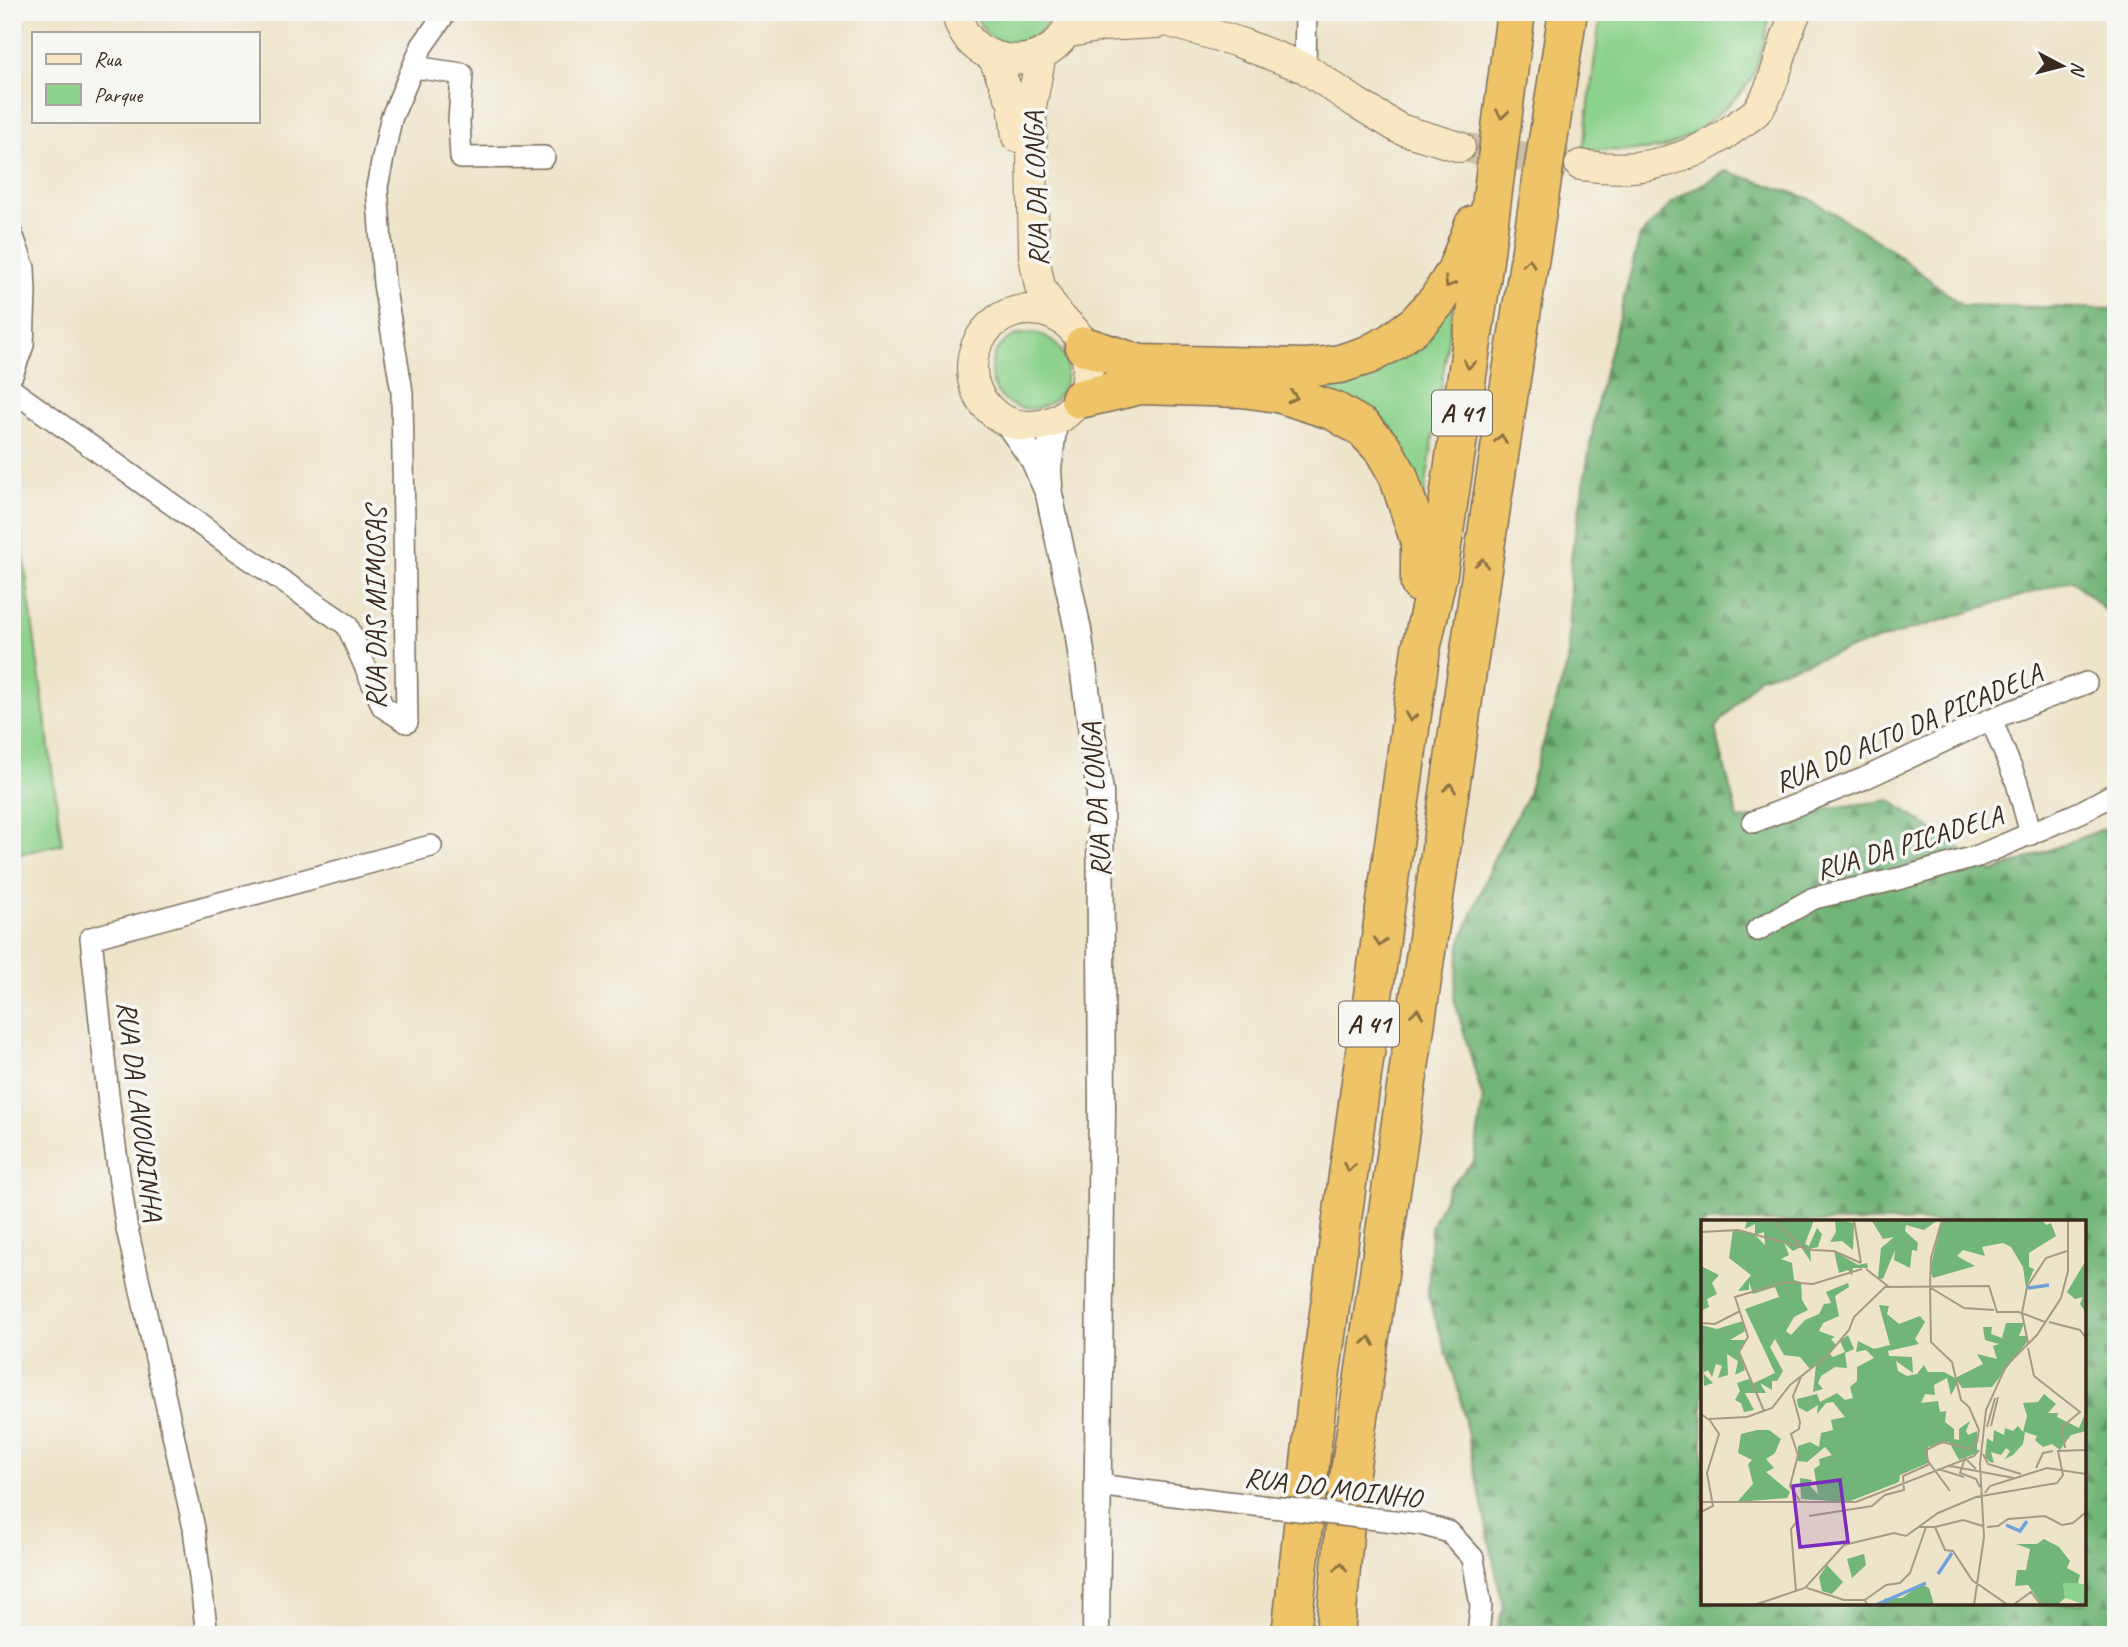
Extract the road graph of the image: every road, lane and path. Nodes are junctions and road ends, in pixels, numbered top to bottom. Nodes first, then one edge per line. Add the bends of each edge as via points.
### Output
1 (446, 12) edge
2 (1136, 12) edge
3 (1306, 12) edge
4 (1516, 12) edge
5 (1568, 12) edge
6 (1796, 12) edge
7 (954, 14) edge
8 (1169, 22) junction
9 (1068, 23) edge
10 (1041, 55) junction
11 (993, 57) junction
12 (414, 67) junction
13 (1305, 68) junction
14 (1460, 147) tunnel mouth
15 (544, 157) dead end
16 (1580, 165) tunnel mouth
17 (1494, 174) junction
18 (12, 234) edge
19 (1009, 313) junction
20 (1059, 317) junction
21 (1084, 346) junction
22 (12, 375) edge
23 (12, 390) edge
24 (1067, 410) junction
25 (1008, 423) junction
26 (1049, 494) junction
27 (1421, 649) junction
28 (2086, 683) dead end
29 (1991, 719) junction
30 (2116, 793) edge
31 (1753, 822) dead end
32 (2031, 834) junction
33 (431, 846) dead end
34 (1757, 930) dead end
35 (1098, 1485) junction
36 (207, 1635) edge
37 (1096, 1635) edge
38 (1291, 1635) edge
39 (1335, 1635) edge
40 (1478, 1635) edge

1 - 12 street, RUA DAS MIMOSAS via 422,46
2 - 8 main road
3 - 13 street
4 -> 17 highway, A 41
39 -> 5 highway, A 41 via 1349,1479 1490,506
6 - 16 main road via 1775,76 1756,112 1722,138 1690,155 1655,164 1608,169
7 - 11 main road, RUA DA LONGA via 971,42
8 - 9 main road
8 - 13 main road
9 - 10 main road via 1054,46
10 - 11 main road via 1009,61
10 - 20 main road, RUA DA LONGA via 1031,107 1034,256 1040,287
11 - 19 main road, RUA DA LONGA via 1016,119 1019,272
12 - 15 street via 462,74 461,158
12 - 23 street, RUA DAS MIMOSAS via 391,119 377,187 383,284 402,392 407,722 383,707 347,625
13 - 14 main road via 1400,129
17 -> 21 highway via 1456,271 1438,300 1416,324 1368,355 1340,365 1306,368 1140,364
17 -> 27 highway, A 41 via 1438,573
18 - 22 street via 24,268 25,292 23,345
19 - 20 main road via 1035,310
19 - 25 main road, RUA DA LONGA via 992,323 979,339 971,378 991,413
20 - 21 main road, RUA DA LONGA
21 - 24 main road, RUA DA LONGA via 1087,382
24 - 25 main road via 1039,427
24 - 26 street, RUA DA LONGA via 1048,469
24 -> 27 highway via 1140,386 1242,388 1302,400 1363,428 1398,475 1420,542
25 - 26 street, RUA DA LONGA via 1040,469
26 - 35 street, RUA DA LONGA via 1078,630 1100,792
27 -> 38 highway, A 41 via 1317,1400
28 - 29 street, RUA DO ALTO DA PICADELA
29 - 31 street, RUA DO ALTO DA PICADELA via 1863,779
29 - 32 street via 2017,783
30 - 32 street, RUA DA PICADELA
32 - 34 street, RUA DA PICADELA via 1978,856 1814,898
33 - 36 street, RUA DA LAVOURINHA via 92,937 126,1224 194,1528
35 - 37 street, RUA DA LONGA
35 - 40 street, RUA DO MOINHO, bridge via 1420,1524 1449,1532 1473,1559 1481,1606

